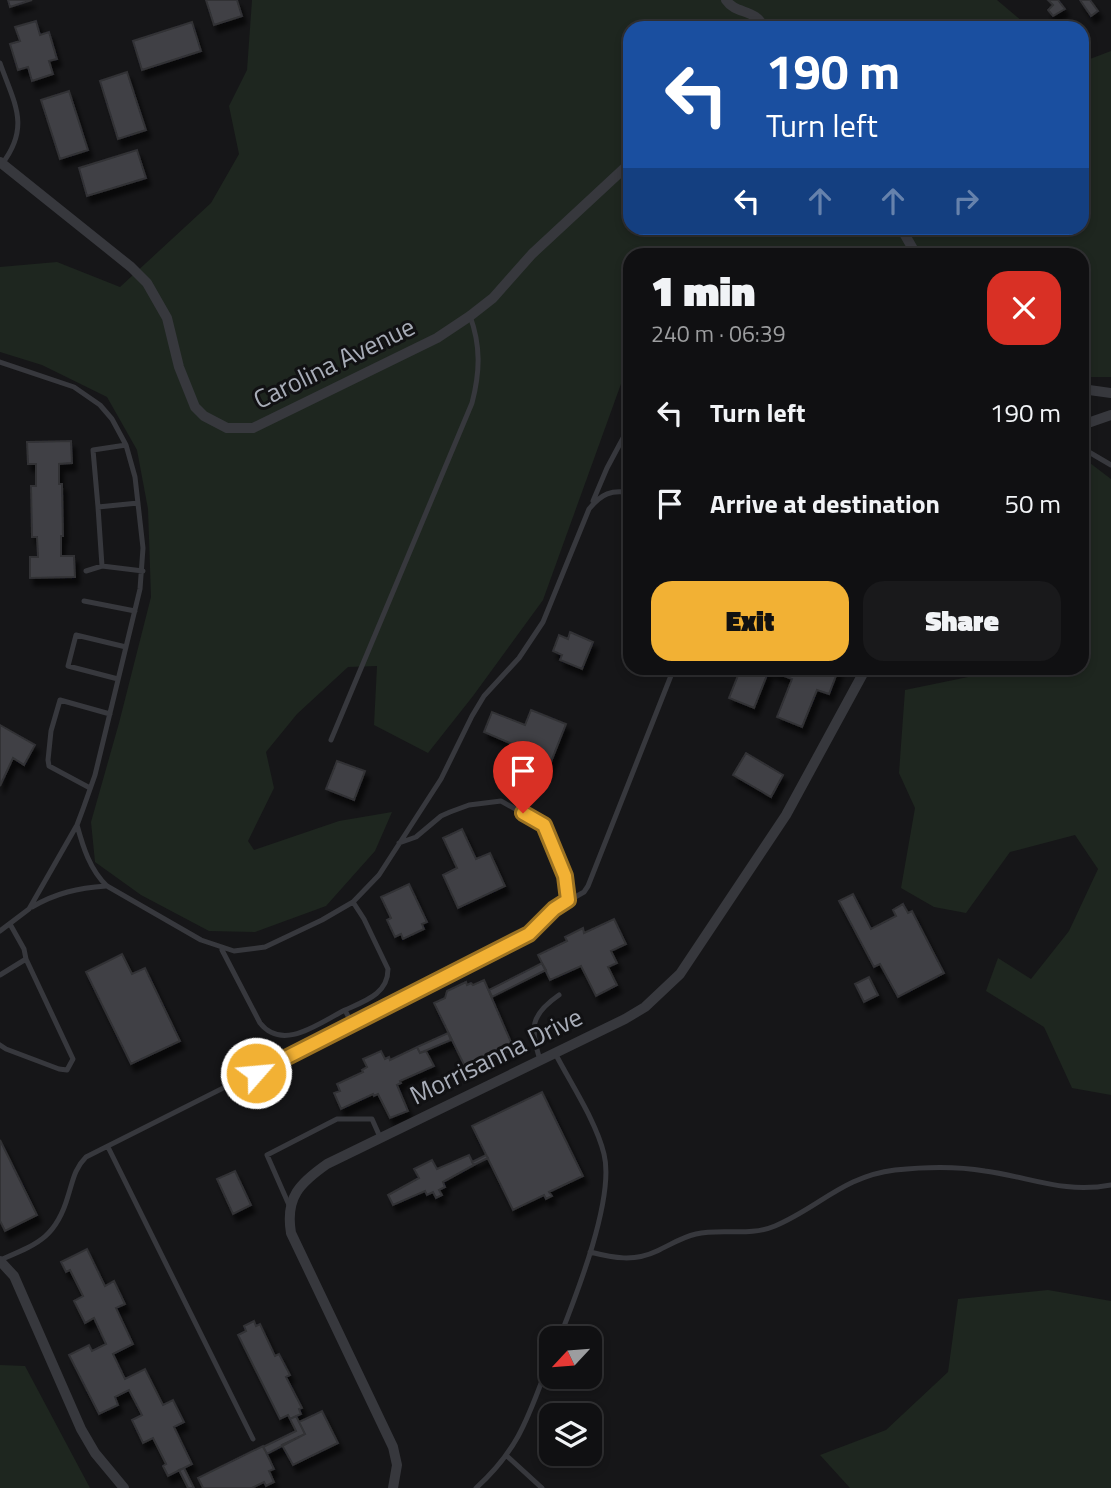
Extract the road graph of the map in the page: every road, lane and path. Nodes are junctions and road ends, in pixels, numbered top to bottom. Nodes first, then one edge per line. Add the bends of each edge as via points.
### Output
1 (726, 0) edge
2 (760, 21) edge
3 (0, 63) edge
4 (1, 163) edge
5 (623, 170) edge
6 (471, 316) junction
7 (0, 362) edge
8 (1089, 390) edge
9 (1111, 393) edge
10 (1111, 415) edge
11 (1089, 423) edge
12 (623, 438) edge
13 (126, 445) junction
14 (1089, 452) edge
15 (1111, 465) edge
16 (623, 492) edge
17 (138, 503) junction
18 (98, 507) junction
19 (589, 509) junction
20 (102, 566) junction
21 (86, 571) dead end
22 (143, 571) junction
23 (84, 601) dead end
24 (135, 611) junction
25 (127, 647) junction
26 (671, 675) edge
27 (862, 675) edge
28 (118, 680) junction
29 (110, 714) junction
30 (331, 740) dead end
31 (90, 788) junction
32 (77, 825) junction
33 (399, 844) junction
34 (107, 886) junction
35 (568, 900) junction
36 (353, 902) junction
37 (29, 909) junction
38 (10, 923) junction
39 (0, 931) edge
40 (221, 949) junction
41 (26, 959) junction
42 (0, 975) edge
43 (559, 995) dead end
44 (345, 1010) junction
45 (352, 1024) junction
46 (0, 1045) edge
47 (555, 1053) junction
48 (540, 1060) junction
49 (380, 1137) junction
50 (108, 1147) junction
51 (1111, 1185) edge
52 (290, 1208) junction
53 (590, 1252) junction
54 (0, 1261) edge
55 (564, 1326) edge
56 (539, 1387) edge
57 (253, 1439) dead end
58 (507, 1456) junction
59 (124, 1488) edge
60 (393, 1488) edge
61 (476, 1488) edge
62 (542, 1488) edge

1 - 2 street
3 - 4 lane via 19,126 11,152
4 - 6 street, Carolina Avenue via 147,284 167,318 190,398 204,416 227,428 262,424 437,338
5 - 6 street, Carolina Avenue
6 - 30 lane via 479,365 472,402
7 - 13 lane via 86,393 112,419
8 - 9 street
10 - 11 street
12 - 19 lane
13 - 17 lane
13 - 18 lane via 93,450
14 - 15 lane
16 - 19 lane via 606,494
17 - 18 lane
17 - 22 lane
18 - 20 lane
19 - 33 lane via 543,622 519,658 484,696 441,779
20 - 21 lane
20 - 22 lane
22 - 24 lane
23 - 24 lane
24 - 25 lane
25 - 28 lane
25 - 28 lane via 76,635 68,666
26 - 35 lane via 588,886
27 - 47 street, Morrisanna Drive via 786,815 680,974 645,1007
28 - 29 lane
29 - 31 lane
29 - 31 lane via 60,700 56,711 50,765
31 - 32 lane
32 - 34 lane via 89,861
32 - 37 lane
33 - 35 lane via 450,811 501,801 544,825 565,876
33 - 36 lane via 379,875
34 - 37 lane via 77,888
34 - 40 lane
35 - 45 lane via 529,934
36 - 40 lane via 265,947
36 - 44 lane via 386,961 388,977 380,992
37 - 38 lane
38 - 39 lane
38 - 41 lane
40 - 44 lane via 260,1023 275,1036 294,1035
41 - 42 lane
41 - 46 lane via 73,1059 67,1070 59,1069
43 - 48 lane via 544,1007 533,1026
44 - 45 lane
45 - 50 lane
47 - 48 street, Morrisanna Drive
47 - 53 lane via 605,1156 606,1183
48 - 49 street, Morrisanna Drive
49 - 52 street, Morrisanna Drive via 306,1179
49 - 52 lane via 372,1119 337,1119 267,1155
50 - 54 lane via 79,1165 60,1219 48,1236
50 - 57 lane
51 - 53 lane via 1070,1188 987,1171 894,1170 855,1180 773,1227 695,1234 630,1259
52 - 60 street via 291,1233 393,1447 397,1465
53 - 55 lane
54 - 59 street via 15,1276 81,1429
56 - 58 lane
58 - 61 lane
58 - 62 lane

